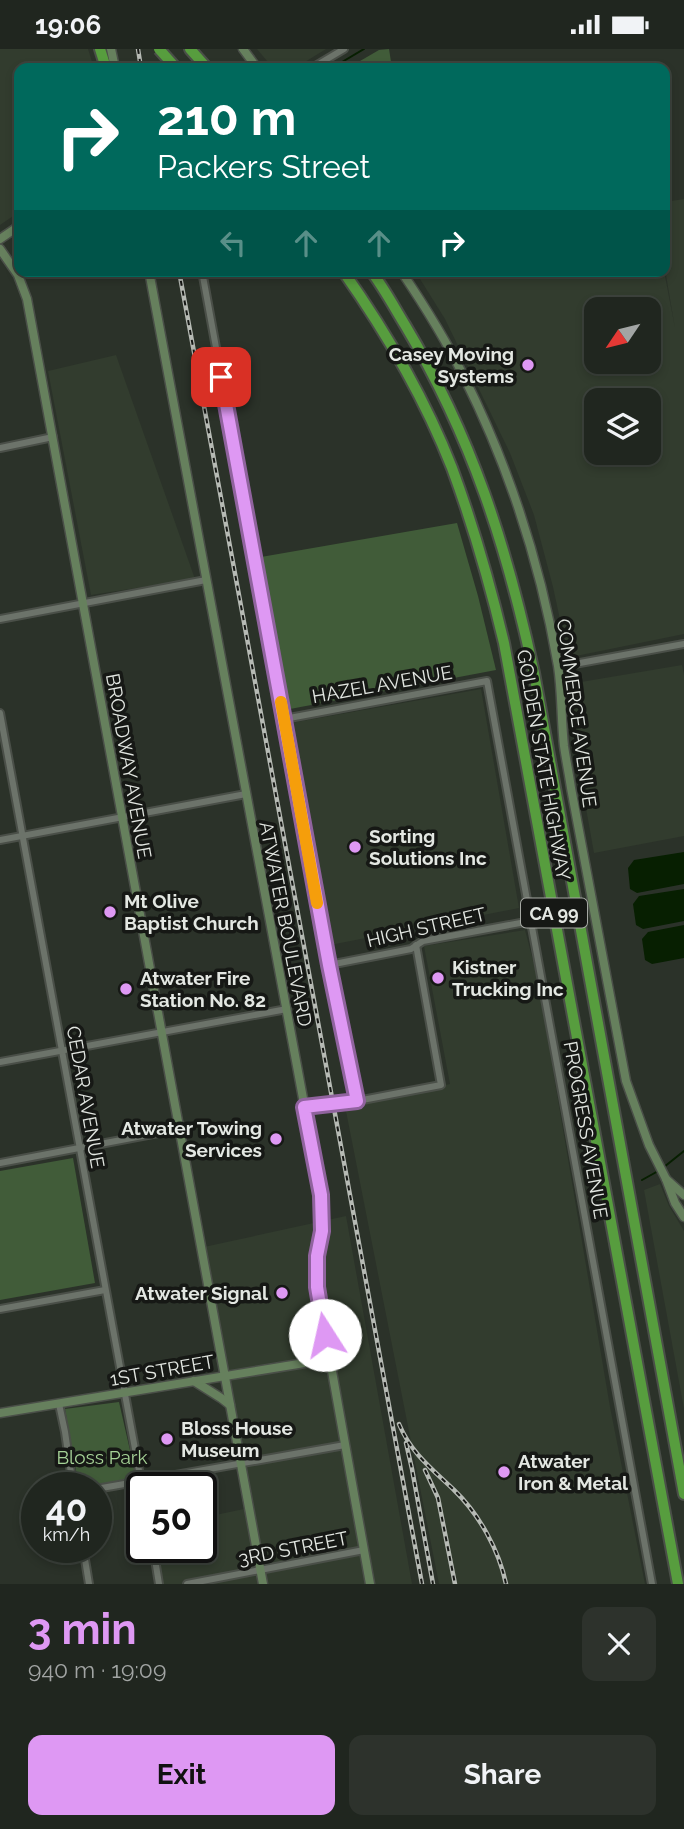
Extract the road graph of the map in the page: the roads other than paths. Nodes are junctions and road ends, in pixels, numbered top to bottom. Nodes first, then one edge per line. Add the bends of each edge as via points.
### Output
1 (161, 49) edge
2 (190, 49) edge
3 (344, 49) edge
4 (172, 63) edge
5 (203, 63) edge
6 (320, 63) edge
7 (0, 249) edge
8 (14, 269) edge
9 (19, 277) edge
10 (150, 277) edge
11 (203, 277) edge
12 (348, 277) edge
13 (375, 277) edge
14 (405, 277) edge
15 (53, 437) junction
16 (0, 448) edge
17 (206, 580) junction
18 (84, 604) junction
19 (0, 619) edge
20 (684, 644) edge
21 (558, 667) junction
22 (487, 681) joint
23 (0, 713) edge
24 (284, 719) junction
25 (246, 794) junction
26 (123, 817) junction
27 (22, 836) junction
28 (0, 840) edge
29 (531, 921) junction
30 (416, 945) junction
31 (329, 965) junction
32 (287, 1009) junction
33 (162, 1033) junction
34 (62, 1051) junction
35 (0, 1062) edge
36 (357, 1101) junction
37 (304, 1107) junction
38 (179, 1129) junction
39 (80, 1148) junction
40 (0, 1163) edge
41 (666, 1179) junction
42 (684, 1195) edge
43 (684, 1217) edge
44 (105, 1290) junction
45 (0, 1309) edge
46 (329, 1359) junction
47 (225, 1376) junction
48 (194, 1381) junction
49 (124, 1392) junction
50 (59, 1404) junction
51 (230, 1405) junction
52 (0, 1413) edge
53 (345, 1445) junction
54 (242, 1464) junction
55 (72, 1472) edge
56 (139, 1472) edge
57 (204, 1472) edge
58 (684, 1495) edge
59 (365, 1550) junction
60 (86, 1563) edge
61 (156, 1563) edge
62 (261, 1570) junction
63 (89, 1584) edge
64 (159, 1584) edge
65 (187, 1584) edge
66 (263, 1584) edge
67 (370, 1584) edge
68 (653, 1584) edge
69 (678, 1584) edge

1 - 4 highway, bridge
2 - 5 highway
3 - 6 street
7 - 8 street, BROADWAY AVENUE
9 - 15 street, BROADWAY AVENUE
10 - 17 street, ATWATER BOULEVARD
11 - 24 street
12 - 69 highway, GOLDEN STATE HIGHWAY / CA 99 via 429,418 451,467 493,595
13 - 58 highway, GOLDEN STATE HIGHWAY / CA 99 via 421,351 456,421 485,492 520,607
14 - 21 street, COMMERCE AVENUE via 464,377 500,461 538,575
15 - 16 street
15 - 18 street, BROADWAY AVENUE
17 - 18 street
17 - 25 street, ATWATER BOULEVARD
18 - 19 street
18 - 26 street, BROADWAY AVENUE
20 - 21 street
21 - 41 street, COMMERCE AVENUE via 571,788 626,1081
22 - 24 street, HAZEL AVENUE
22 - 29 street, PROGRESS AVENUE
23 - 27 street, CEDAR AVENUE
24 - 31 street
25 - 26 street
25 - 32 street, ATWATER BOULEVARD
26 - 27 street
26 - 33 street, BROADWAY AVENUE
27 - 28 street
27 - 34 street, CEDAR AVENUE
29 - 30 street, HIGH STREET
29 - 68 street, PROGRESS AVENUE
30 - 31 street, HIGH STREET
30 - 36 street via 441,1085
31 - 36 street
32 - 33 street
32 - 37 street, ATWATER BOULEVARD
33 - 34 street
33 - 38 street, BROADWAY AVENUE
34 - 35 street
34 - 39 street, CEDAR AVENUE
36 - 37 street
37 - 46 street, ATWATER BOULEVARD via 321,1195 317,1287
38 - 39 street
38 - 47 street, BROADWAY AVENUE
39 - 40 street
39 - 44 street, CEDAR AVENUE
41 - 42 street, COMMERCE AVENUE
41 - 43 street, COMMERCE AVENUE
44 - 45 street
44 - 49 street, CEDAR AVENUE
46 - 47 street, 1ST STREET
46 - 53 street, ATWATER BOULEVARD
47 - 48 street, 1ST STREET
47 - 51 street, BROADWAY AVENUE
48 - 49 street, 1ST STREET
48 - 51 street
49 - 50 street, 1ST STREET
49 - 56 street, CEDAR AVENUE
50 - 52 street, 1ST STREET
50 - 55 street
51 - 54 street, BROADWAY AVENUE
53 - 54 street
53 - 59 street, ATWATER BOULEVARD
54 - 57 street
54 - 62 street, BROADWAY AVENUE
59 - 62 street, 3RD STREET
59 - 67 street, ATWATER BOULEVARD
60 - 63 street
61 - 64 street
62 - 65 street, 3RD STREET
62 - 66 street, BROADWAY AVENUE

